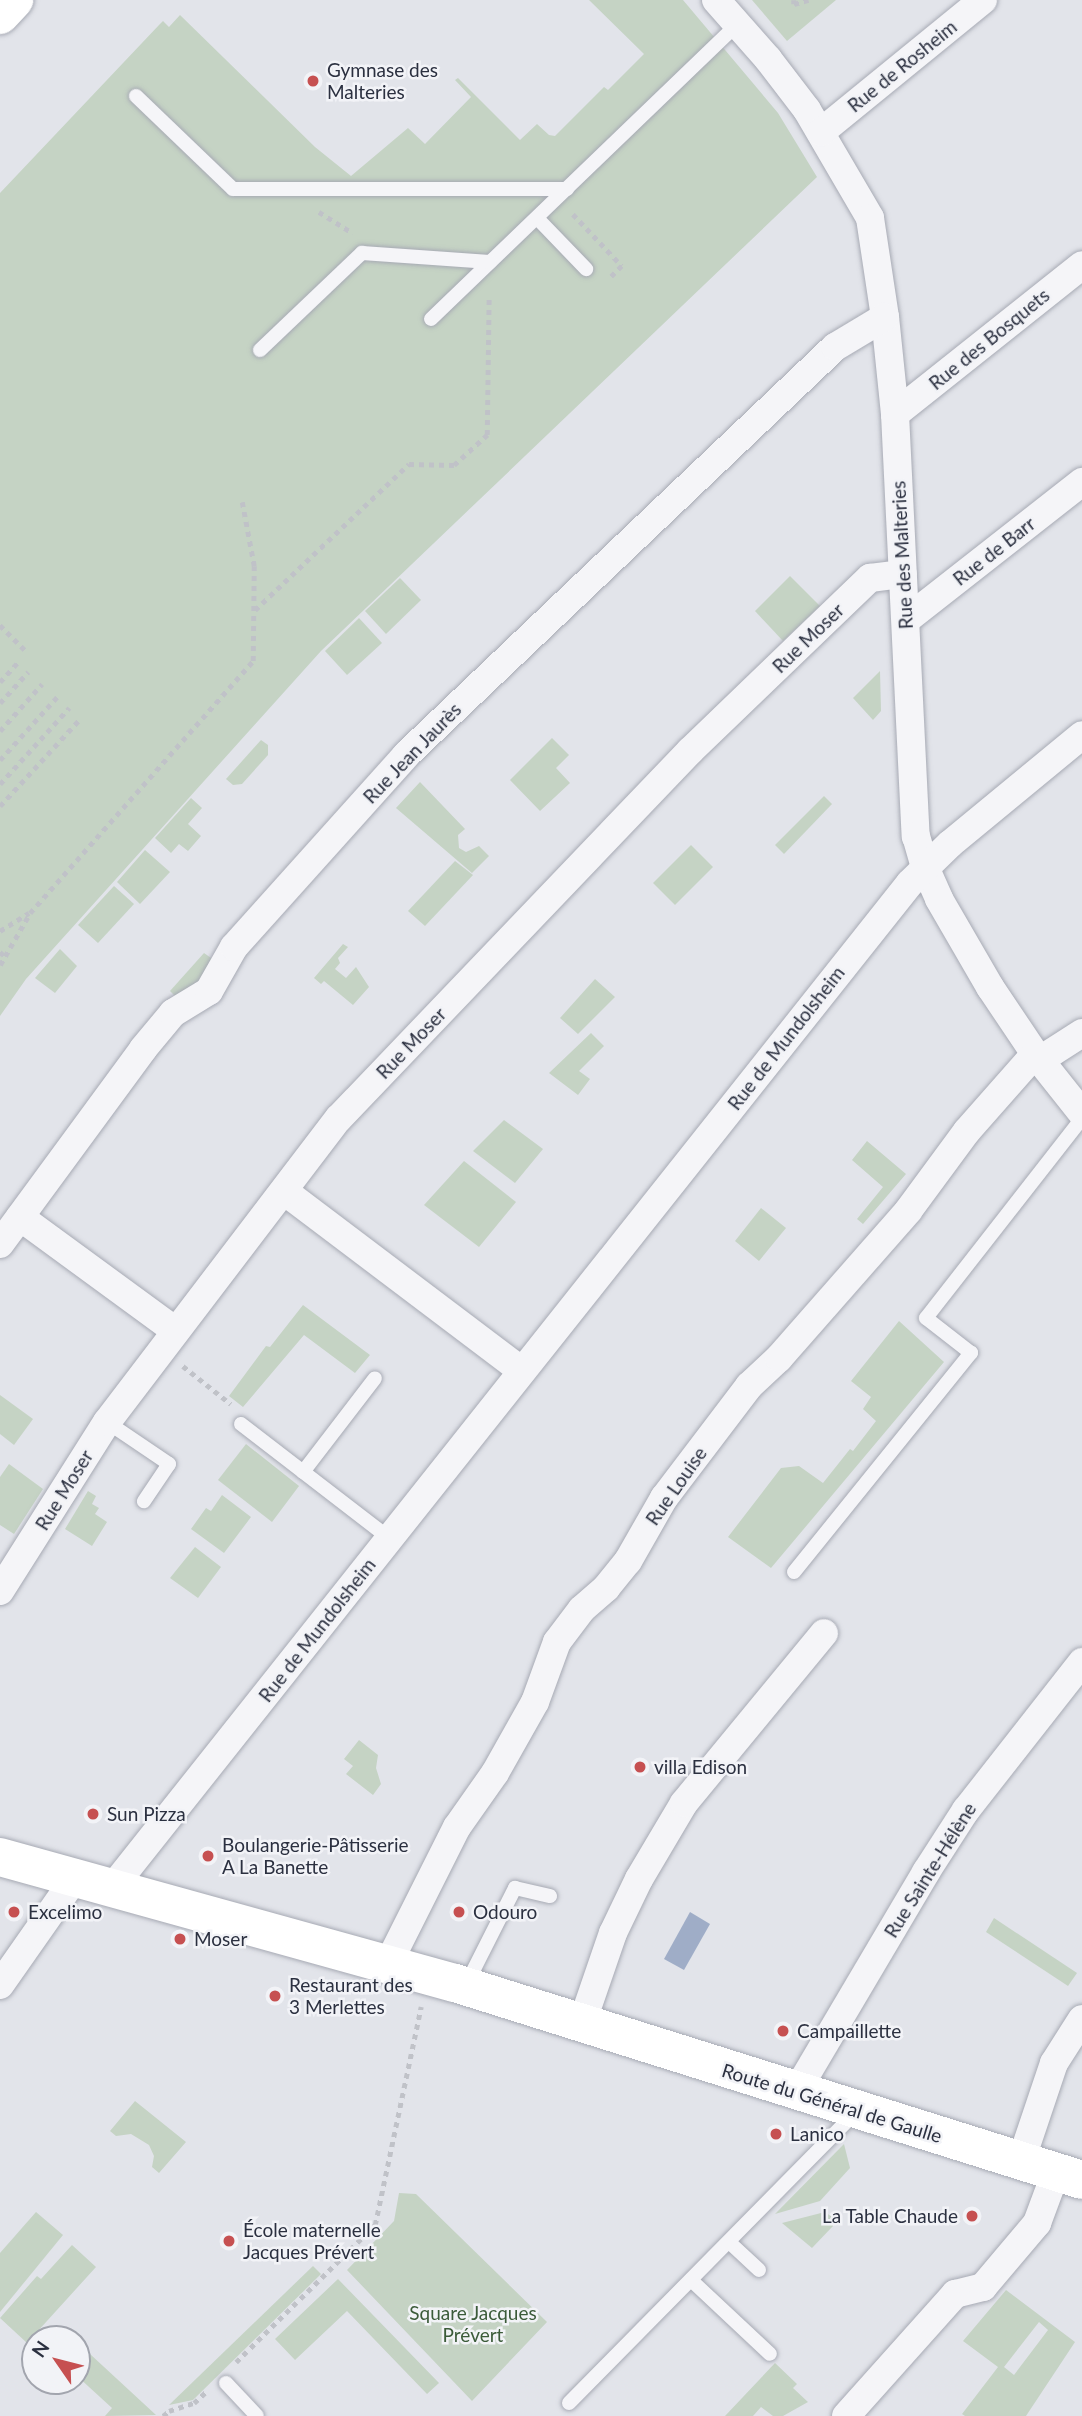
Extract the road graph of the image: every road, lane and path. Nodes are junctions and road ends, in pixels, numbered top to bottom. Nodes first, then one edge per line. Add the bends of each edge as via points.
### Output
1 (14, 0) edge
2 (716, 0) edge
3 (794, 0) edge
4 (808, 0) edge
5 (982, 0) edge
6 (0, 15) edge
7 (737, 25) junction
8 (136, 96) dead end
9 (821, 132) junction
10 (282, 189) junction
11 (562, 193) junction
12 (537, 218) junction
13 (362, 253) junction
14 (490, 262) junction
15 (1082, 265) edge
16 (586, 269) dead end
17 (609, 279) dead end
18 (886, 317) junction
19 (431, 319) dead end
20 (260, 350) dead end
21 (895, 414) junction
22 (1082, 482) edge
23 (242, 502) dead end
24 (903, 574) junction
25 (254, 610) junction
26 (906, 620) junction
27 (0, 625) edge
28 (6, 631) junction
29 (0, 638) edge
30 (25, 650) dead end
31 (18, 662) dead end
32 (29, 672) dead end
33 (0, 682) edge
34 (42, 684) dead end
35 (57, 697) dead end
36 (0, 703) edge
37 (69, 708) dead end
38 (80, 719) dead end
39 (0, 731) edge
40 (1082, 735) edge
41 (0, 760) edge
42 (1, 781) edge
43 (0, 806) edge
44 (925, 867) junction
45 (30, 913) junction
46 (0, 931) edge
47 (0, 952) edge
48 (6, 957) junction
49 (0, 965) edge
50 (1082, 1033) edge
51 (1037, 1057) junction
52 (1082, 1116) edge
53 (284, 1191) junction
54 (20, 1217) junction
55 (0, 1244) edge
56 (176, 1331) junction
57 (153, 1361) junction
58 (522, 1371) junction
59 (375, 1378) dead end
60 (107, 1422) junction
61 (241, 1424) joint
62 (303, 1472) junction
63 (144, 1501) dead end
64 (389, 1538) junction
65 (794, 1572) dead end
66 (0, 1591) edge
67 (824, 1633) dead end
68 (1082, 1662) edge
69 (0, 1857) edge
70 (75, 1878) junction
71 (113, 1888) junction
72 (550, 1896) dead end
73 (388, 1964) junction
74 (428, 1975) junction
75 (0, 1985) edge
76 (466, 1986) junction
77 (1082, 2019) edge
78 (582, 2023) junction
79 (796, 2092) junction
80 (857, 2111) junction
81 (1053, 2171) edge
82 (729, 2242) junction
83 (759, 2270) dead end
84 (691, 2280) junction
85 (771, 2354) dead end
86 (230, 2368) dead end
87 (219, 2384) joint
88 (569, 2403) dead end
89 (163, 2416) edge
90 (257, 2416) edge
91 (846, 2416) edge

1 - 6 main road
2 - 7 street, Rue des Malteries
3 - 4 path via 794,4
5 - 9 street, Rue de Rosheim
7 - 9 street, Rue des Malteries
7 - 11 lane
8 - 10 lane via 233,189
9 - 18 street, Rue des Malteries via 870,218
10 - 11 lane
10 - 13 path via 360,238
11 - 12 lane
11 - 17 path via 622,266
12 - 14 lane
12 - 16 lane
13 - 14 lane
13 - 20 lane
14 - 19 lane
14 - 25 path via 487,435 454,465 409,464
15 - 21 street, Rue des Bosquets
18 - 21 street, Rue des Malteries
18 - 54 street, Rue Jean Jaurès via 835,347 406,755 234,947 209,991 173,1013
21 - 24 street, Rue des Malteries
22 - 26 street, Rue de Barr
23 - 25 path via 254,566
24 - 26 street, Rue des Malteries
24 - 53 street, Rue Moser via 870,578 690,751 339,1118
25 - 45 path via 253,662
26 - 44 street, Rue des Malteries via 913,808
27 - 28 path
28 - 29 path
28 - 30 path
31 - 33 path
32 - 36 path
34 - 39 path
35 - 41 path
37 - 42 path
38 - 43 path
40 - 44 street, Rue de Mundolsheim
44 - 51 street, Rue des Malteries via 977,965
44 - 58 street, Rue de Mundolsheim
45 - 46 path
45 - 48 path
47 - 48 path
48 - 49 path
50 - 51 street, Rue Louise
51 - 52 street, Rue des Malteries
51 - 73 street, Rue Louise via 967,1131 899,1220 779,1359 749,1386 664,1498 628,1561 557,1642 536,1702 457,1827
52 - 65 lane via 926,1318 971,1353
53 - 56 street, Rue Moser
53 - 58 street
54 - 55 street, Rue Jean Jaurès
54 - 56 street
56 - 57 street, Rue Moser
57 - 60 street, Rue Moser
57 - 61 path via 169,1372 178,1362 242,1412
58 - 64 street, Rue de Mundolsheim
59 - 62 lane
60 - 63 lane via 169,1464
60 - 66 street, Rue Moser
61 - 62 lane
62 - 64 lane
64 - 71 street, Rue de Mundolsheim
67 - 78 street via 684,1803 612,1933
68 - 79 street, Rue Sainte-Hélène via 966,1810
69 - 70 main road, Route du Général de Gaulle
70 - 71 main road, Route du Général de Gaulle
70 - 75 street
71 - 73 main road, Route du Général de Gaulle
72 - 76 lane via 515,1888
73 - 74 main road, Route du Général de Gaulle
74 - 76 main road, Route du Général de Gaulle
74 - 86 path via 374,2225
76 - 78 main road, Route du Général de Gaulle
77 - 81 street via 1049,2074
78 - 79 main road, Route du Général de Gaulle
79 - 80 main road, Route du Général de Gaulle
80 - 81 main road, Route du Général de Gaulle
80 - 82 lane
81 - 91 street via 1037,2223 983,2287 955,2294
82 - 83 lane
82 - 84 lane
84 - 85 lane
84 - 88 lane
87 - 89 path via 194,2403
87 - 90 lane

